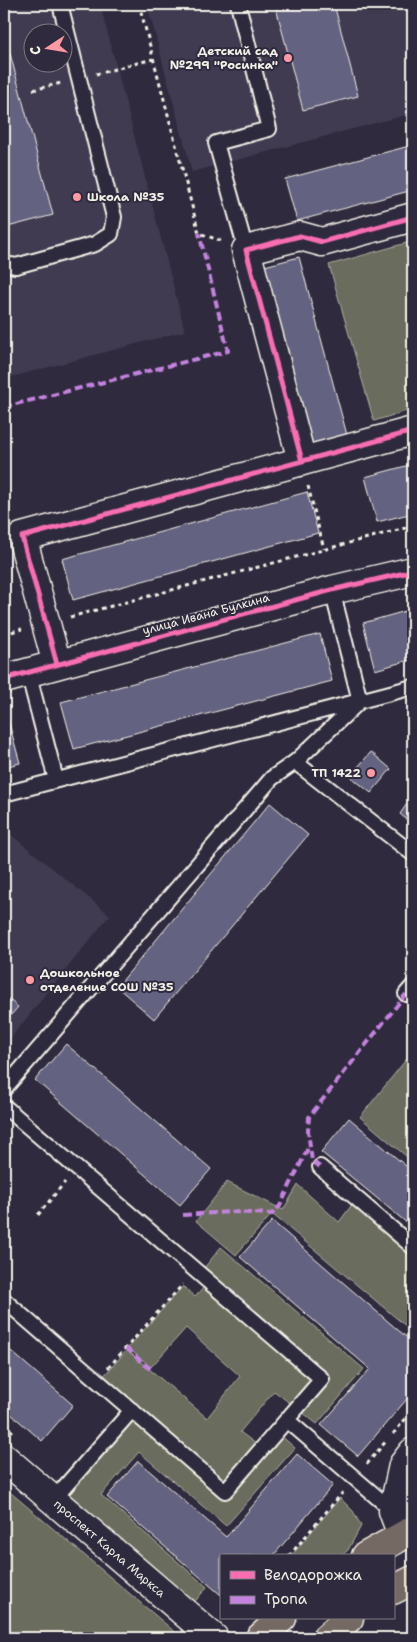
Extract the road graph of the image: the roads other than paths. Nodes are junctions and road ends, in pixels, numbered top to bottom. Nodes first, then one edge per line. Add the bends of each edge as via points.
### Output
1 (60, 4) edge
2 (238, 4) edge
3 (413, 217) edge
4 (246, 250) junction
5 (4, 264) edge
6 (413, 431) edge
7 (302, 461) junction
8 (413, 571) edge
9 (332, 590) junction
10 (57, 664) junction
11 (16, 675) edge
12 (413, 687) edge
13 (360, 701) junction
14 (295, 762) junction
15 (56, 780) junction
16 (4, 794) edge
17 (413, 854) edge
18 (4, 1088) edge
19 (4, 1106) edge
20 (320, 1167) dead end
21 (413, 1247) edge
22 (4, 1300) edge
23 (132, 1410) junction
24 (287, 1420) junction
25 (413, 1452) edge
26 (4, 1458) edge
27 (53, 1500) junction
28 (403, 1525) edge
29 (368, 1554) edge
30 (413, 1580) edge
31 (394, 1590) edge
32 (280, 1620) edge
33 (347, 1620) edge
34 (214, 1638) edge
35 (260, 1638) edge
36 (326, 1638) edge

1 - 5 lane via 114,217 111,234 95,244 16,266
2 - 4 lane via 269,129 216,143
3 - 4 street via 322,242 300,236
4 - 7 street
6 - 7 street
7 - 10 street via 22,537
8 - 9 street, улица Ивана Булкина
9 - 10 street, улица Ивана Булкина
9 - 13 lane
10 - 11 street, улица Ивана Булкина
11 - 15 lane
12 - 13 lane
13 - 14 lane
13 - 15 lane
14 - 17 lane
14 - 18 lane via 272,778
15 - 16 lane
19 - 24 lane via 322,1379
20 - 21 lane
22 - 23 lane
23 - 24 lane via 225,1491
23 - 27 lane
24 - 28 lane
25 - 28 street via 403,1465
26 - 27 street, проспект Карла Маркса
27 - 34 street, проспект Карла Маркса
28 - 29 main road
30 - 31 main road
32 - 35 main road
33 - 36 main road

